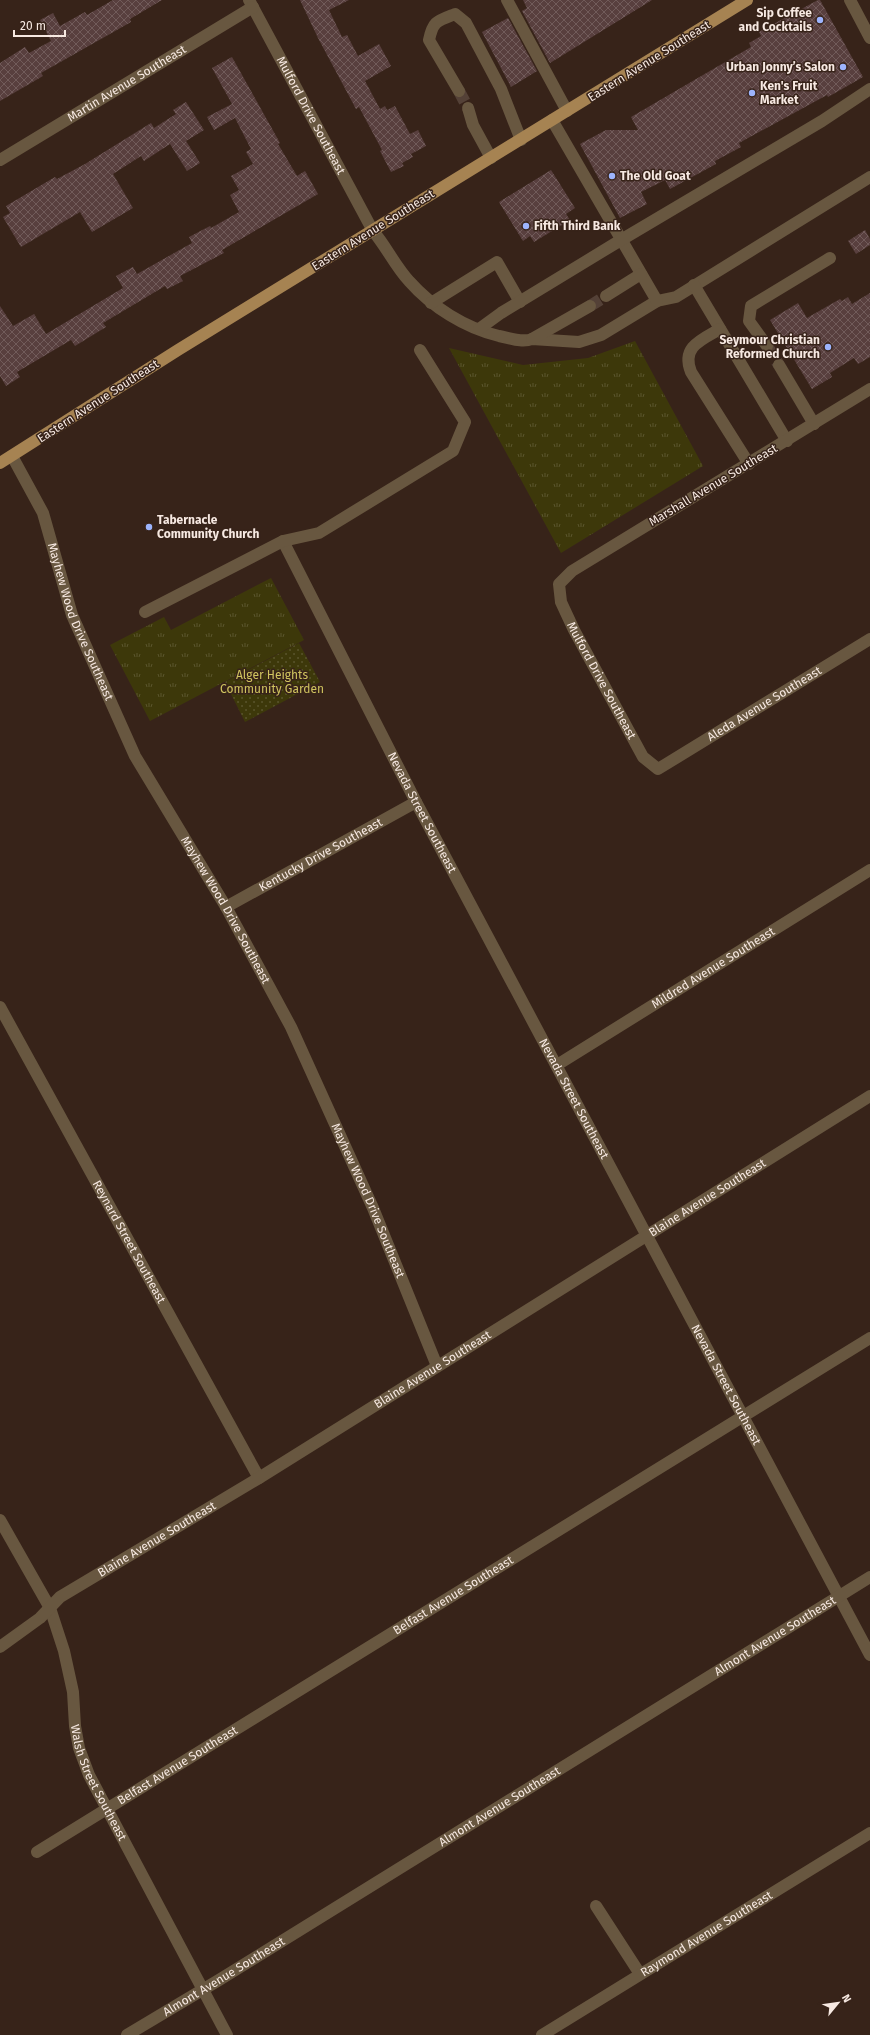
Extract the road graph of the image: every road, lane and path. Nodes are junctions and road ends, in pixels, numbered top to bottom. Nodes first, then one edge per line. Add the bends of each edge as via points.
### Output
1 (507, 0) edge
2 (747, 0) edge
3 (850, 0) edge
4 (251, 3) edge
5 (870, 38) edge
6 (870, 89) edge
7 (459, 92) tunnel mouth
8 (468, 108) tunnel mouth
9 (567, 111) junction
10 (552, 120) junction
11 (521, 140) junction
12 (491, 158) junction
13 (0, 160) edge
14 (870, 177) edge
15 (373, 231) junction
16 (621, 240) junction
17 (830, 258) dead end
18 (641, 274) junction
19 (694, 285) junction
20 (606, 296) tunnel mouth
21 (657, 301) junction
22 (520, 302) junction
23 (431, 303) junction
24 (590, 306) tunnel mouth
25 (479, 329) junction
26 (720, 329) junction
27 (532, 339) junction
28 (767, 346) tunnel mouth
29 (420, 350) dead end
30 (779, 365) tunnel mouth
31 (870, 390) edge
32 (814, 424) junction
33 (786, 441) junction
34 (12, 456) junction
35 (0, 463) edge
36 (749, 464) junction
37 (283, 541) junction
38 (559, 584) joint
39 (145, 612) dead end
40 (870, 639) edge
41 (658, 769) joint
42 (416, 802) junction
43 (870, 870) edge
44 (226, 907) junction
45 (0, 1007) edge
46 (557, 1065) junction
47 (870, 1096) edge
48 (647, 1235) junction
49 (870, 1338) edge
50 (437, 1366) junction
51 (742, 1416) junction
52 (259, 1478) junction
53 (0, 1520) edge
54 (870, 1577) edge
55 (839, 1596) junction
56 (50, 1608) junction
57 (0, 1647) edge
58 (870, 1655) edge
59 (106, 1810) junction
60 (870, 1833) edge
61 (37, 1852) dead end
62 (596, 1906) dead end
63 (640, 1974) junction
64 (203, 1990) junction
65 (127, 2035) edge
66 (227, 2035) edge
67 (542, 2035) edge

1 - 9 street
2 - 9 main road, Eastern Avenue Southeast
3 - 5 street
4 - 13 street, Martin Avenue Southeast
4 - 15 street, Mulford Drive Southeast
6 - 16 street via 822,121
7 - 11 street via 429,40 432,27 441,19 455,14 466,23 501,89
8 - 12 street via 473,125
9 - 10 main road, Eastern Avenue Southeast
10 - 11 main road, Eastern Avenue Southeast
10 - 16 street
11 - 12 main road, Eastern Avenue Southeast
12 - 15 main road, Eastern Avenue Southeast
14 - 19 street, Mulford Drive Southeast
15 - 23 street, Mulford Drive Southeast via 408,280
15 - 34 main road, Eastern Avenue Southeast via 178,350
16 - 18 street
16 - 22 street
17 - 28 street via 751,306 749,321
18 - 20 street
18 - 21 street
19 - 21 street, Mulford Drive Southeast via 676,297
19 - 26 street
21 - 27 street, Mulford Drive Southeast via 601,335 579,342
22 - 23 street via 497,262
22 - 25 street
23 - 25 street, Mulford Drive Southeast
24 - 27 street
25 - 27 street, Mulford Drive Southeast via 488,334 525,342
26 - 33 street
26 - 36 street via 696,343 688,354 688,363 691,372
29 - 37 street via 464,422 453,451 319,533
30 - 32 street
31 - 32 street, Marshall Avenue Southeast
32 - 33 street, Marshall Avenue Southeast
33 - 36 street, Marshall Avenue Southeast
34 - 35 main road, Eastern Avenue Southeast
34 - 44 street, Mayhew Wood Drive Southeast via 43,513 72,615 135,756
36 - 38 street, Marshall Avenue Southeast via 572,571
37 - 39 street
37 - 42 street, Nevada Street Southeast
38 - 41 street, Mulford Drive Southeast via 561,602 574,630 643,757
40 - 41 street, Aleda Avenue Southeast
42 - 44 street, Kentucky Drive Southeast
42 - 46 street, Nevada Street Southeast
43 - 46 street, Mildred Avenue Southeast
44 - 50 street, Mayhew Wood Drive Southeast via 291,1027 327,1105 373,1208
45 - 52 street, Reynard Street Southeast
46 - 48 street, Nevada Street Southeast
47 - 48 street, Blaine Avenue Southeast
48 - 50 street, Blaine Avenue Southeast
48 - 51 street, Nevada Street Southeast
49 - 51 street, Belfast Avenue Southeast
50 - 52 street, Blaine Avenue Southeast
51 - 55 street, Nevada Street Southeast
51 - 59 street, Belfast Avenue Southeast
52 - 56 street, Blaine Avenue Southeast via 60,1597
53 - 56 street, Walsh Street Southeast
54 - 55 street, Almont Avenue Southeast
55 - 58 street, Nevada Street Southeast
55 - 64 street, Almont Avenue Southeast
56 - 57 street, Blaine Avenue Southeast
56 - 59 street, Walsh Street Southeast via 73,1692 79,1748 89,1776
59 - 61 street, Belfast Avenue Southeast
59 - 64 street, Walsh Street Southeast
60 - 63 street, Raymond Avenue Southeast
62 - 63 street
63 - 67 street, Raymond Avenue Southeast
64 - 65 street, Almont Avenue Southeast
64 - 66 street, Walsh Street Southeast

